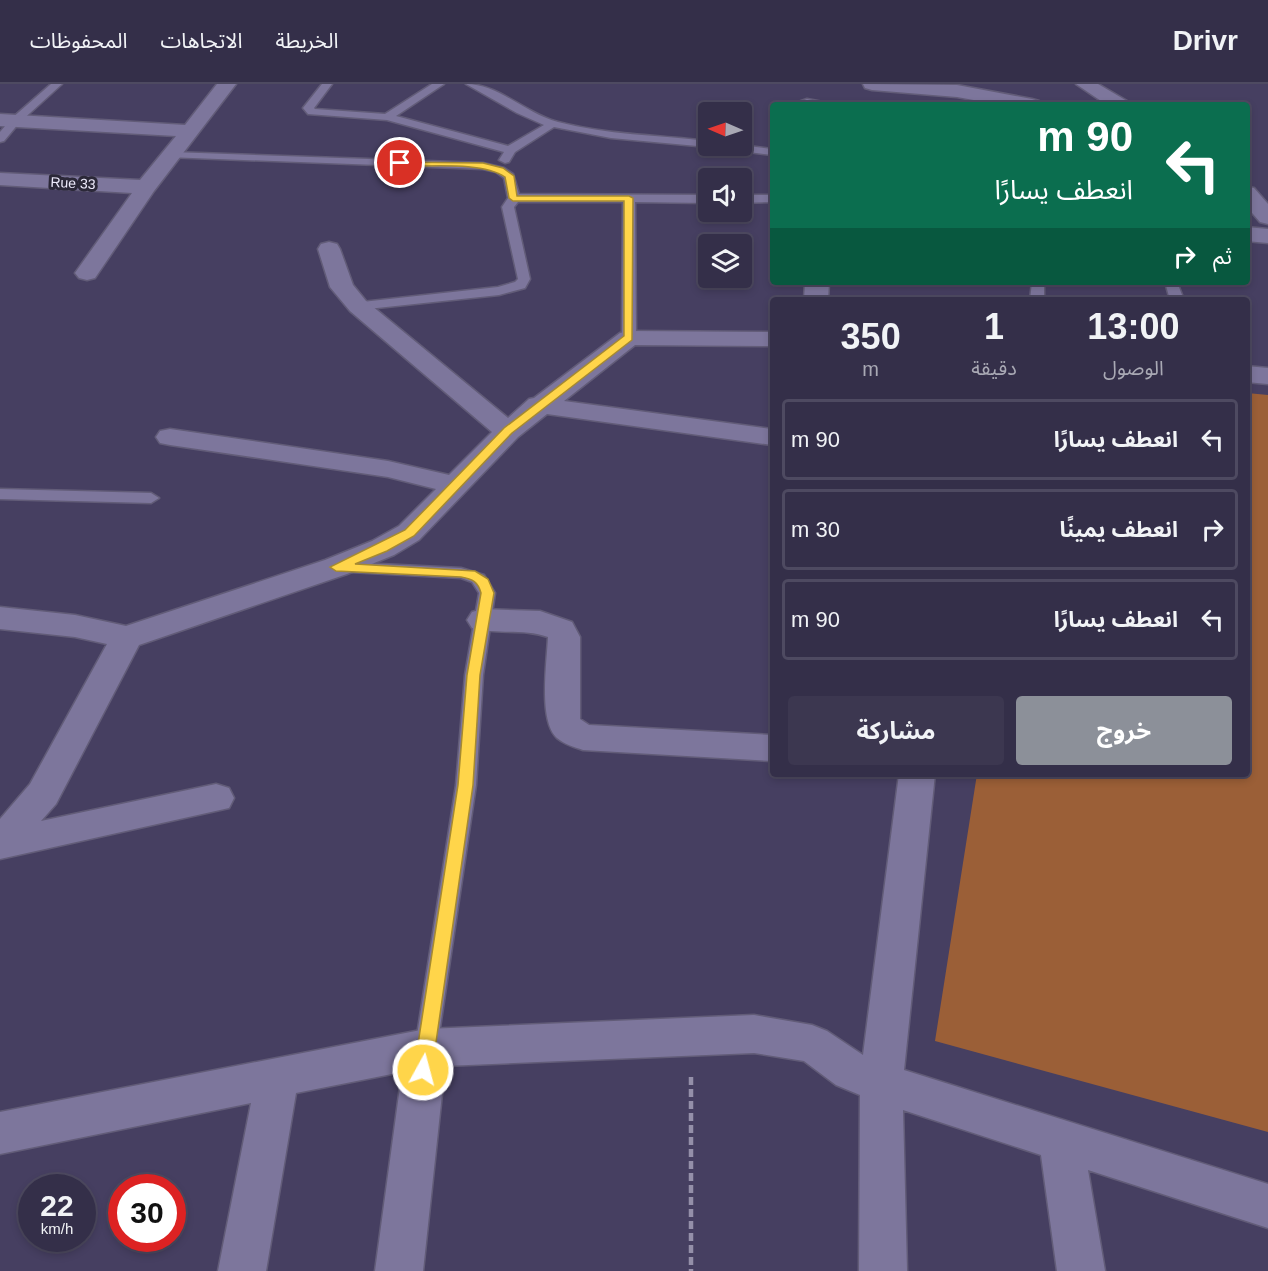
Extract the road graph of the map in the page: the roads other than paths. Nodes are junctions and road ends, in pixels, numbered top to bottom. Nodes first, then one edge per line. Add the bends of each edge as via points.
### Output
1 (57, 84) edge
2 (227, 84) edge
3 (327, 84) edge
4 (439, 84) edge
5 (471, 84) edge
6 (872, 84) edge
7 (1085, 84) edge
8 (986, 100) edge
9 (1004, 102) edge
10 (1115, 102) edge
11 (387, 117) junction
12 (7, 121) edge
13 (552, 124) junction
14 (190, 131) junction
15 (0, 139) edge
16 (698, 143) edge
17 (510, 150) junction
18 (752, 150) edge
19 (770, 153) edge
20 (171, 155) junction
21 (500, 170) junction
22 (0, 179) edge
23 (146, 187) junction
24 (1250, 197) edge
25 (513, 198) junction
26 (629, 198) junction
27 (698, 199) edge
28 (752, 199) edge
29 (770, 200) edge
30 (1268, 217) edge
31 (1250, 234) edge
32 (1268, 236) edge
33 (329, 249) dead end
34 (87, 273) dead end
35 (358, 306) junction
36 (629, 338) junction
37 (770, 339) edge
38 (1250, 374) edge
39 (1268, 376) edge
40 (538, 405) junction
41 (508, 431) junction
42 (170, 437) dead end
43 (770, 438) edge
44 (456, 485) junction
45 (0, 494) edge
46 (151, 498) dead end
47 (336, 567) junction
48 (0, 618) edge
49 (483, 620) junction
50 (127, 638) junction
51 (770, 748) edge
52 (917, 777) edge
53 (216, 798) dead end
54 (426, 1048) junction
55 (277, 1077) junction
56 (881, 1083) junction
57 (0, 1133) edge
58 (1061, 1139) junction
59 (1268, 1206) edge
60 (242, 1271) edge
61 (399, 1271) edge
62 (883, 1271) edge
63 (1081, 1271) edge

1 - 12 lane
2 - 14 street
3 - 11 lane via 310,104 312,112
4 - 11 lane
5 - 13 lane via 491,92 512,109
6 - 8 street
7 - 10 street
8 - 9 street
11 - 17 lane
12 - 14 street
12 - 15 lane
13 - 16 lane via 611,135
13 - 17 lane
14 - 20 street
17 - 21 lane
18 - 19 lane
20 - 21 lane via 483,166
20 - 23 street
21 - 25 lane via 509,176
22 - 23 street, Rue 33
23 - 34 street
24 - 30 street
25 - 26 lane
25 - 35 lane via 507,207 524,279 520,285 500,291
26 - 27 lane
26 - 36 lane
28 - 29 lane
31 - 32 street
33 - 35 street via 342,287
35 - 41 street
36 - 37 street
36 - 40 street
38 - 39 street
40 - 41 street
40 - 43 street
41 - 44 street
42 - 44 street via 388,469
44 - 47 street via 409,533
45 - 46 lane
47 - 49 lane via 475,576 484,582 487,593
47 - 50 street
48 - 50 street via 75,626
49 - 51 street via 540,622 561,630 562,720 583,737
49 - 54 lane via 474,675 466,785
50 - 53 street via 43,794 0,844
52 - 56 street
54 - 55 street
54 - 56 street via 754,1034 812,1044 851,1071
54 - 61 street
55 - 57 street
55 - 60 street
56 - 58 street
56 - 62 street
58 - 59 street
58 - 63 street

